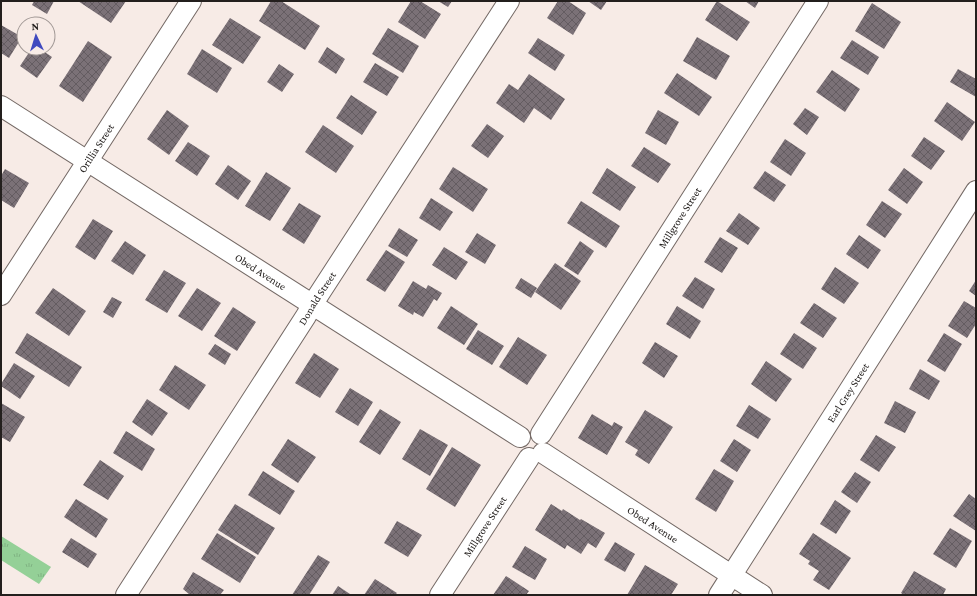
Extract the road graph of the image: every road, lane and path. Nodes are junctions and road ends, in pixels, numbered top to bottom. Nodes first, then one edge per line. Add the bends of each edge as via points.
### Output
1 (191, 1) edge
2 (509, 1) edge
3 (818, 1) edge
4 (1, 106) edge
5 (86, 161) junction
6 (976, 191) edge
7 (1, 295) edge
8 (312, 305) junction
9 (541, 434) junction
10 (520, 437) junction
11 (536, 456) junction
12 (732, 576) junction
13 (126, 595) edge
14 (440, 595) edge
15 (720, 595) edge
16 (762, 595) edge

1 - 5 street, Orillia Street
2 - 8 street, Donald Street
3 - 9 street, Millgrove Street
4 - 5 street, Obed Avenue
5 - 7 street, Orillia Street
5 - 8 street, Obed Avenue
6 - 12 street, Earl Grey Street
8 - 10 street, Obed Avenue
8 - 13 street, Donald Street
9 - 10 street via 532,430
9 - 11 street via 546,445
10 - 11 street via 518,441 521,454
11 - 12 street, Obed Avenue
11 - 14 street, Millgrove Street
12 - 15 street, Earl Grey Street
12 - 16 street, Obed Avenue

